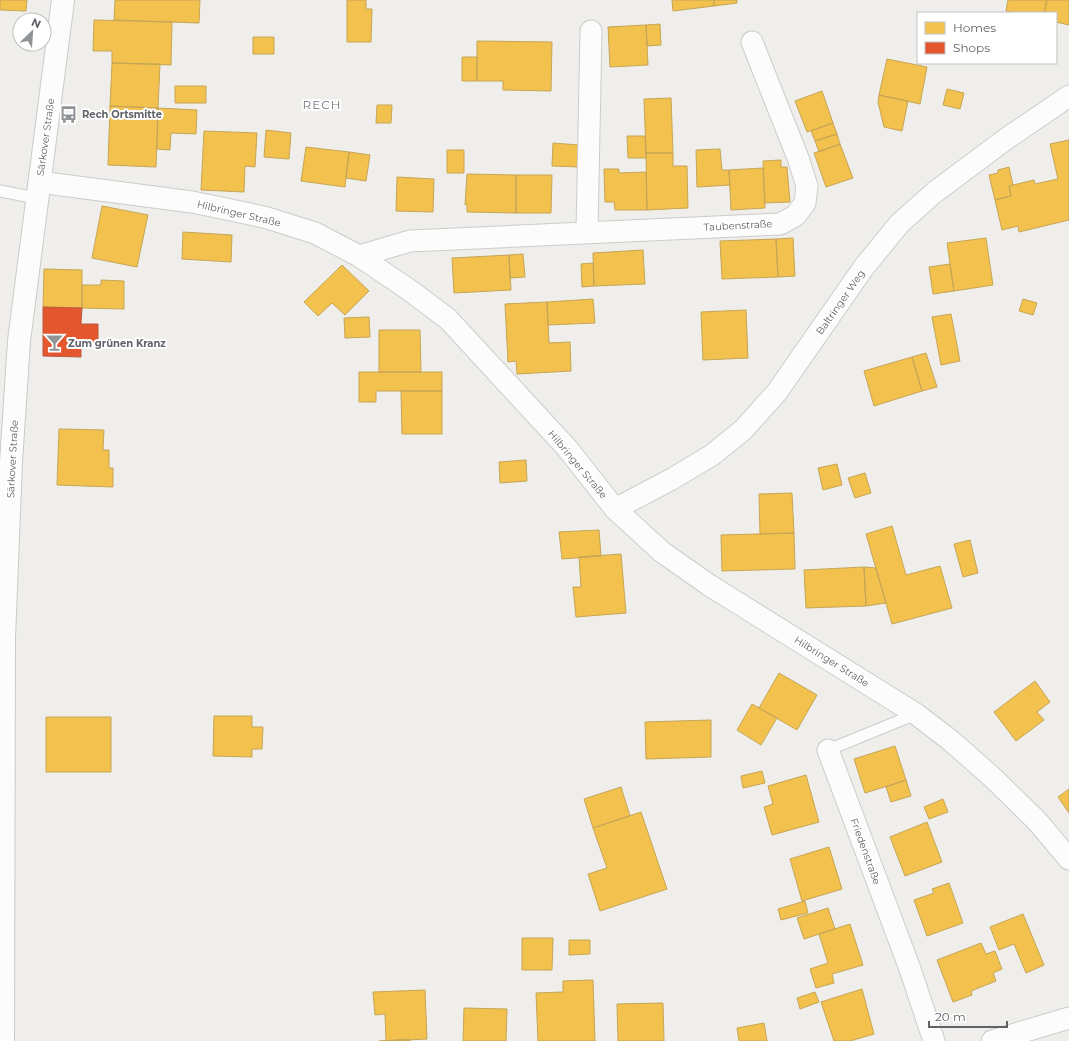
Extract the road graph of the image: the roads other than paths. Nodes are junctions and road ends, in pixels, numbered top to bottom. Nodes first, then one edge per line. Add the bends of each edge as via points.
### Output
1 (63, 0) edge
2 (591, 31) dead end
3 (752, 42) dead end
4 (1069, 96) edge
5 (37, 190) junction
6 (0, 191) edge
7 (587, 232) junction
8 (359, 256) junction
9 (5, 462) edge
10 (615, 509) junction
11 (2, 638) edge
12 (916, 714) junction
13 (828, 750) joint
14 (1069, 859) edge
15 (1069, 1018) edge
16 (3, 1041) edge
17 (934, 1041) edge
18 (992, 1041) edge

1 - 5 main road, Särkover Straße
2 - 7 street
3 - 7 street, Taubenstraße via 807,186 805,203 795,216 780,224
4 - 10 street, Baltringer Weg via 935,192 900,223 864,267 777,392 743,430 712,455
5 - 6 lane
5 - 8 street, Hilbringer Straße via 192,202 264,217 315,233
5 - 9 main road, Särkover Straße
7 - 8 street, Taubenstraße via 410,241
8 - 10 street, Hilbringer Straße via 448,320 567,448
9 - 11 main road, Särkover Straße
10 - 12 street, Hilbringer Straße via 662,552 709,585
11 - 16 main road, Särkover Straße
12 - 13 lane, Friedenstraße
12 - 14 street, Hilbringer Straße via 992,777 1037,821
13 - 17 street, Friedenstraße via 910,968
15 - 18 street

